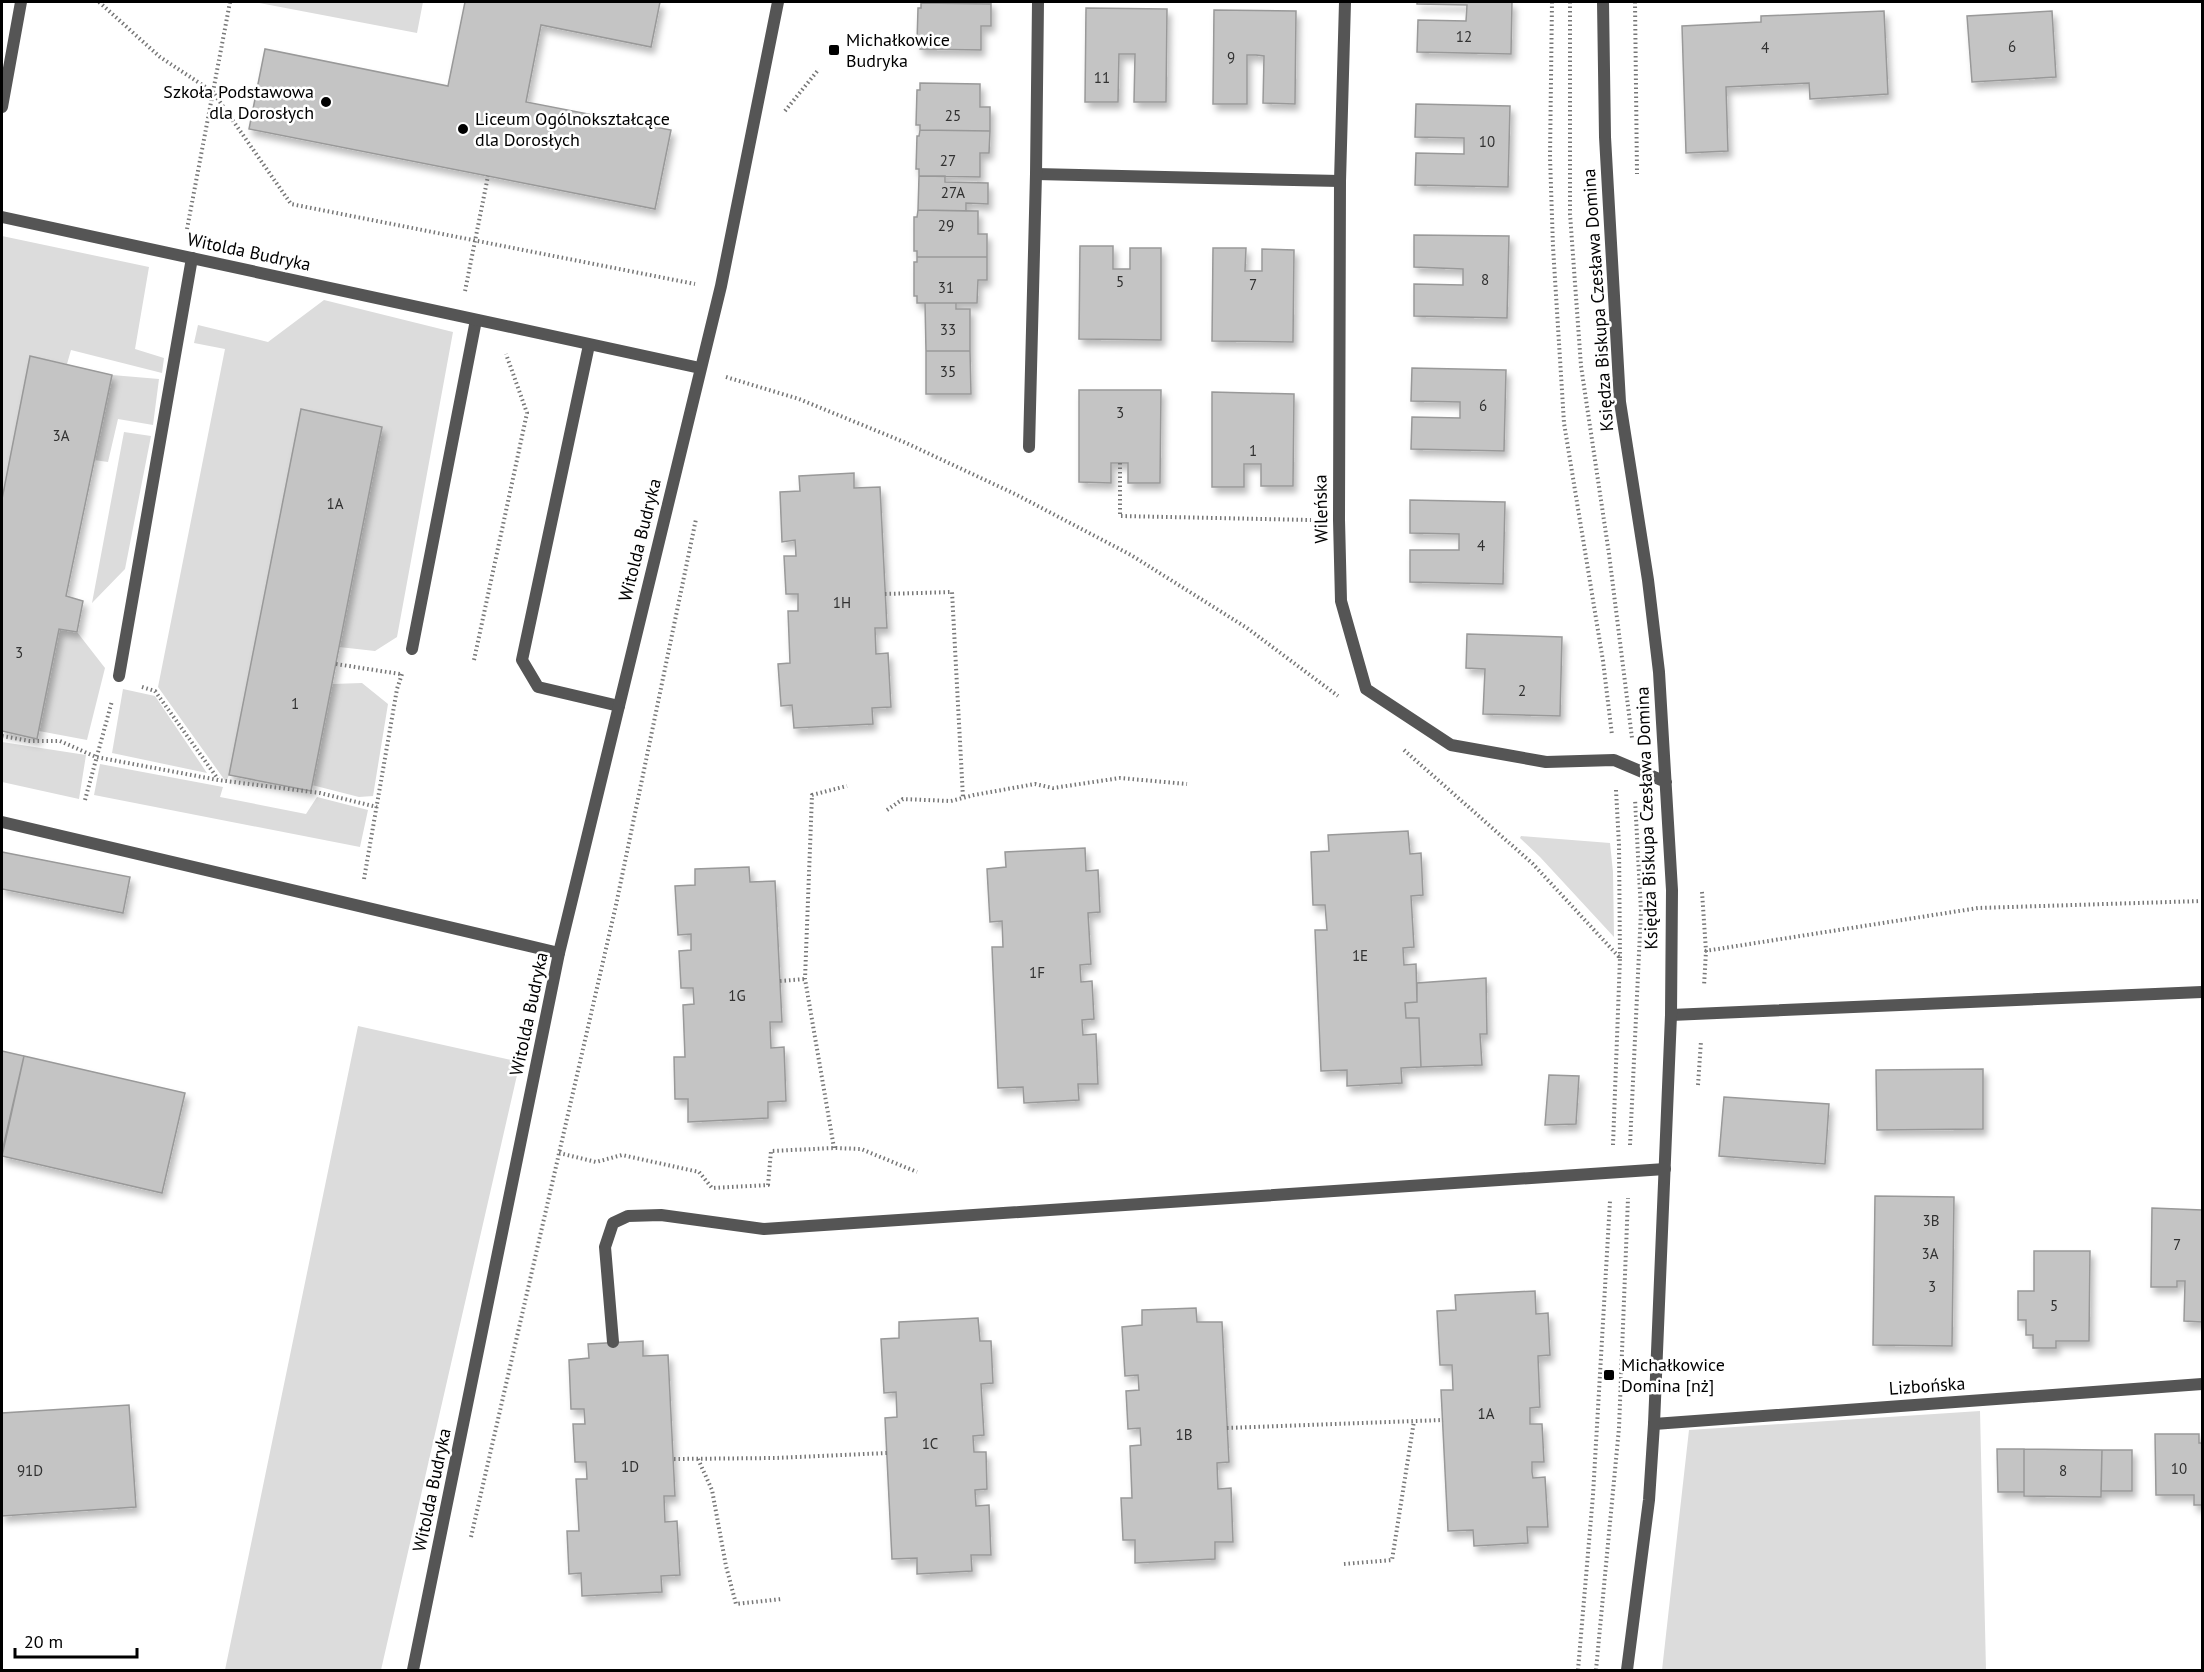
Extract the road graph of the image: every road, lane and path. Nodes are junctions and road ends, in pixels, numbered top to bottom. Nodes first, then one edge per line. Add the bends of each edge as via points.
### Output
1 (21, 2) edge
2 (99, 2) edge
3 (230, 2) edge
4 (778, 2) edge
5 (1038, 2) edge
6 (1345, 2) edge
7 (1552, 2) edge
8 (1570, 2) edge
9 (1603, 2) edge
10 (213, 92) junction
11 (2, 107) edge
12 (1036, 174) junction
13 (488, 176) dead end
14 (1340, 180) junction
15 (2, 217) edge
16 (185, 238) dead end
17 (475, 240) junction
18 (192, 258) junction
19 (696, 284) dead end
20 (465, 294) dead end
21 (476, 320) junction
22 (590, 345) junction
23 (505, 350) dead end
24 (700, 368) junction
25 (723, 388) dead end
26 (1029, 447) dead end
27 (1120, 463) dead end
28 (696, 517) dead end
29 (1339, 520) junction
30 (885, 594) dead end
31 (412, 649) joint
32 (474, 660) dead end
33 (336, 664) dead end
34 (402, 675) junction
35 (119, 676) junction
36 (1346, 701) dead end
37 (619, 706) junction
38 (2, 736) edge
39 (1396, 743) dead end
40 (96, 757) junction
41 (1614, 760) junction
42 (1633, 768) junction
43 (218, 780) junction
44 (1666, 782) junction
45 (1187, 784) dead end
46 (848, 786) dead end
47 (963, 798) junction
48 (85, 800) dead end
49 (376, 807) junction
50 (887, 810) dead end
51 (2, 822) edge
52 (2202, 901) edge
53 (359, 907) junction
54 (560, 953) junction
55 (1672, 957) junction
56 (1620, 958) junction
57 (805, 979) junction
58 (780, 981) dead end
59 (2202, 992) edge
60 (1671, 1015) junction
61 (834, 1148) junction
62 (560, 1153) junction
63 (1665, 1169) junction
64 (917, 1172) dead end
65 (1612, 1173) junction
66 (1629, 1173) junction
67 (613, 1342) dead end
68 (2202, 1384) edge
69 (1443, 1419) dead end
70 (1414, 1421) junction
71 (1654, 1424) junction
72 (1227, 1428) dead end
73 (887, 1453) dead end
74 (674, 1459) dead end
75 (698, 1459) junction
76 (468, 1548) dead end
77 (1344, 1564) dead end
78 (782, 1599) dead end
79 (413, 1671) edge
80 (1578, 1671) edge
81 (1596, 1671) edge
82 (1628, 1671) edge

1 - 11 street
2 - 10 path via 160,57
3 - 10 path
4 - 24 street, Witolda Budryka via 721,286
5 - 12 street
6 - 14 street, Wileńska
7 - 41 path via 1552,202 1564,423 1603,661
8 - 42 path via 1570,214 1581,366 1631,718
9 - 44 street, Księdza Biskupa Czesława Domina via 1605,149 1620,402 1648,580
10 - 16 path
10 - 17 path via 291,204
12 - 14 street
12 - 26 street
13 - 17 path
14 - 29 street, Wileńska
15 - 18 street, Witolda Budryka
17 - 19 path
17 - 20 path
18 - 21 street, Witolda Budryka
18 - 35 street
21 - 22 street, Witolda Budryka
21 - 31 street
22 - 24 street, Witolda Budryka
22 - 37 street via 522,660 538,687
23 - 32 path via 527,413
24 - 37 street, Witolda Budryka
25 - 36 path via 725,377 799,399 1015,494 1131,555 1247,628
27 - 29 path via 1120,516
28 - 62 path
29 - 41 street, Wileńska via 1341,601 1366,689 1451,745 1546,762
30 - 47 path via 952,592
31 - 34 path
33 - 34 path
34 - 49 path
35 - 40 path
35 - 43 path via 127,683 155,692
37 - 54 street, Witolda Budryka
38 - 40 path via 60,741
39 - 56 path via 1533,864
40 - 43 path
40 - 48 path
41 - 42 street, Wileńska
41 - 56 path
42 - 44 street, Wileńska
42 - 66 path via 1641,911
43 - 49 path via 320,793
44 - 55 street, Księdza Biskupa Czesława Domina
45 - 47 path via 1120,778 1053,789 1035,784
46 - 57 path via 812,795
47 - 50 path via 903,799
49 - 53 path
51 - 53 street
52 - 55 path via 1978,908
53 - 54 street
54 - 79 street, Witolda Budryka
55 - 60 street, Księdza Biskupa Czesława Domina
56 - 65 path
57 - 58 path
57 - 61 path
59 - 60 street
60 - 63 street, Księdza Biskupa Czesława Domina
61 - 62 path via 771,1151 768,1185 712,1188 699,1172 622,1155 596,1162
61 - 64 path via 861,1149
62 - 76 path
63 - 66 street
63 - 71 street, Księdza Biskupa Czesława Domina
65 - 66 street
65 - 67 street via 764,1229 661,1215 628,1216 613,1223 605,1247
65 - 80 path
66 - 81 path via 1619,1428
68 - 71 street, Lizbońska
69 - 70 path
70 - 72 path
70 - 77 path via 1392,1560
71 - 82 street, Księdza Biskupa Czesława Domina
73 - 75 path
74 - 75 path
75 - 78 path via 711,1490 736,1604

